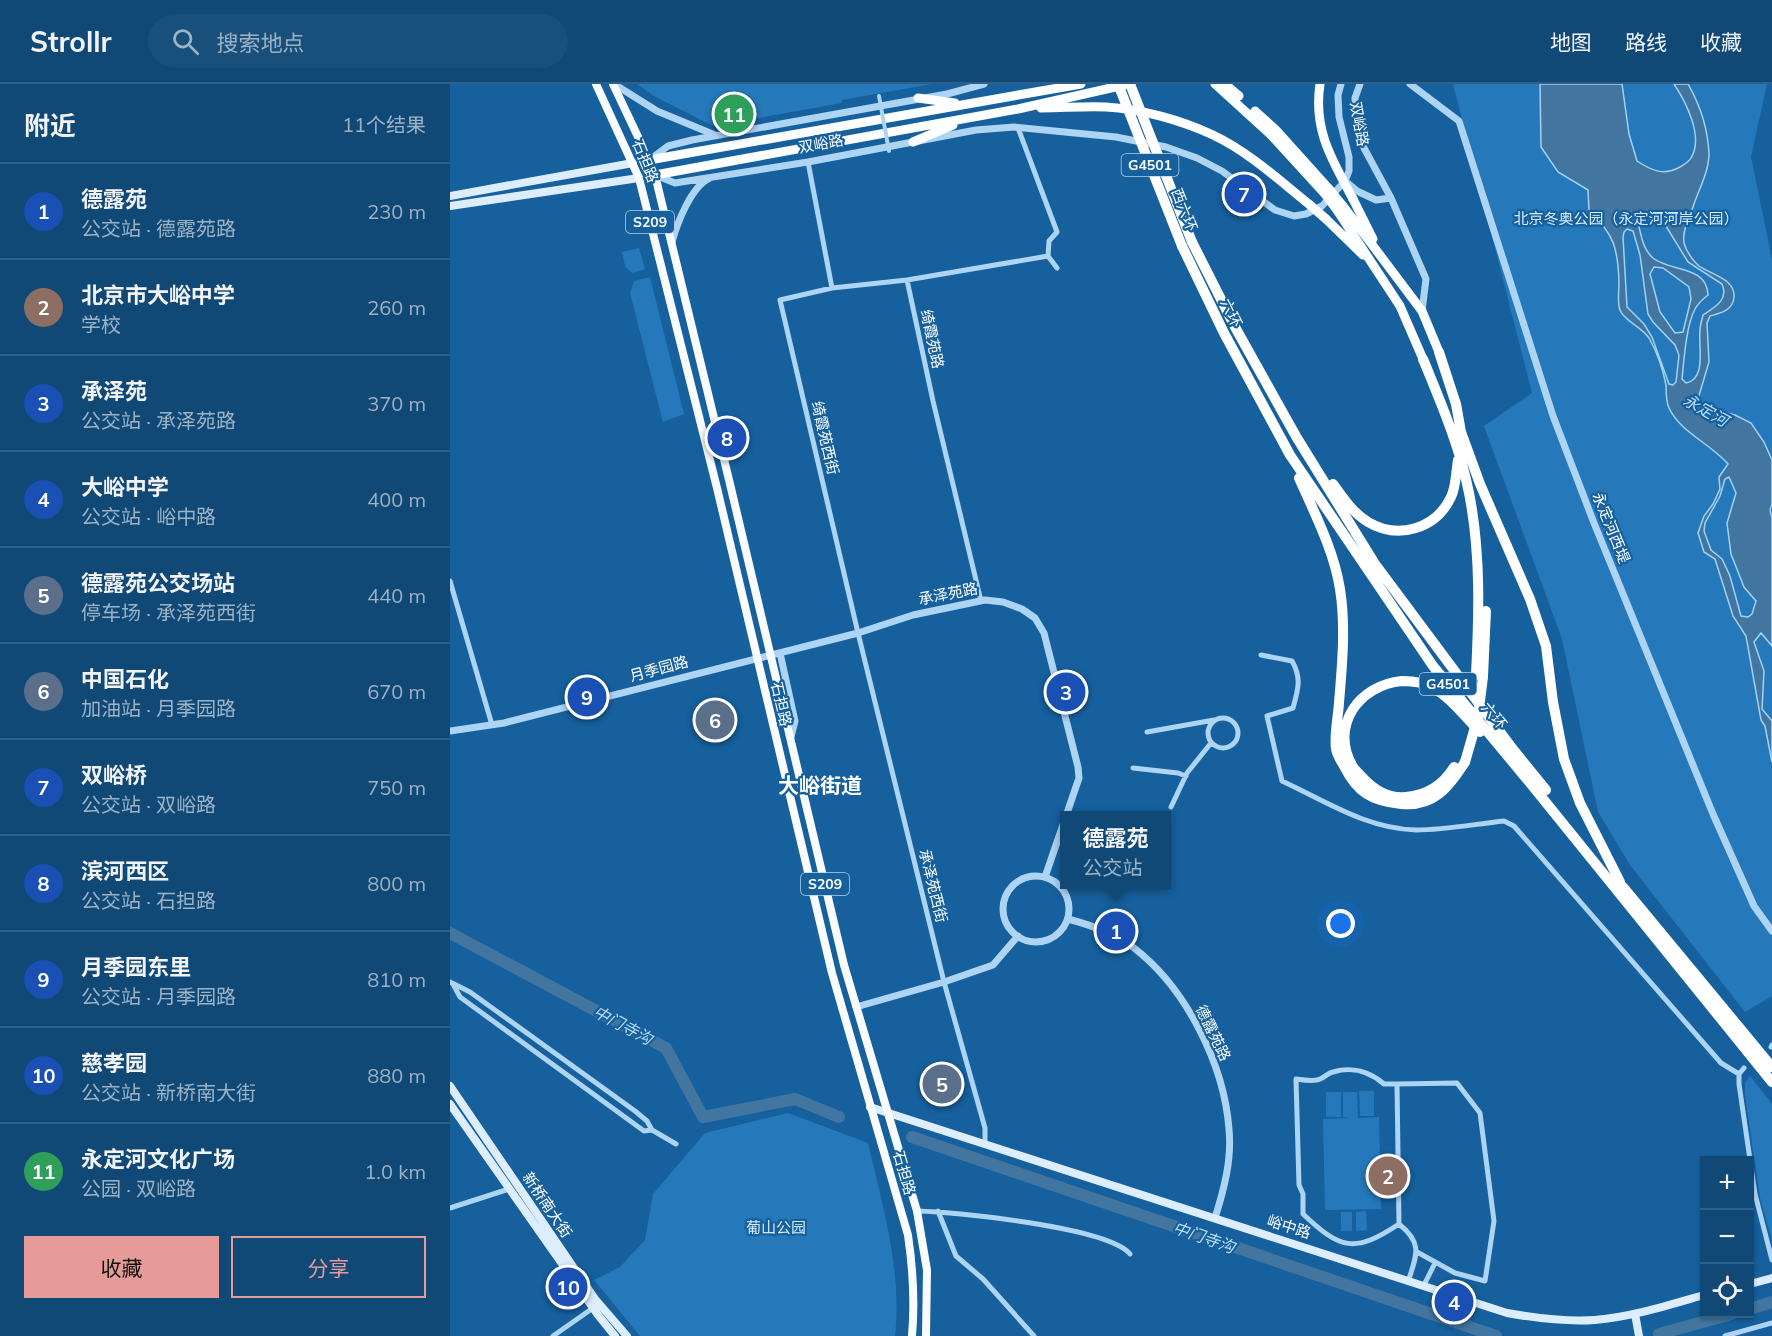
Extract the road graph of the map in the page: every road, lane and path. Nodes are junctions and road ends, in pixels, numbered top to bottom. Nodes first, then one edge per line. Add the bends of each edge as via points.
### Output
1 (596, 84) edge
2 (614, 84) edge
3 (984, 84) edge
4 (1081, 84) edge
5 (1118, 84) edge
6 (1130, 84) edge
7 (1215, 84) edge
8 (1225, 84) edge
9 (1320, 84) edge
10 (1341, 84) edge
11 (1360, 84) edge
12 (1410, 84) edge
13 (879, 96) dead end
14 (918, 98) junction
15 (966, 104) junction
16 (1018, 109) junction
17 (969, 118) junction
18 (1018, 128) junction
19 (1274, 132) junction
20 (715, 135) junction
21 (912, 142) junction
22 (889, 151) dead end
23 (649, 160) junction
24 (808, 162) junction
25 (633, 163) junction
26 (655, 175) junction
27 (713, 177) junction
28 (639, 178) junction
29 (1345, 181) junction
30 (450, 196) edge
31 (1391, 198) junction
32 (450, 206) edge
33 (1340, 208) junction
34 (672, 244) junction
35 (1187, 244) junction
36 (1048, 256) junction
37 (1387, 265) junction
38 (1057, 268) dead end
39 (1376, 268) junction
40 (907, 280) junction
41 (832, 288) junction
42 (1422, 311) junction
43 (1439, 352) joint
44 (1423, 359) joint
45 (1461, 432) junction
46 (1297, 438) junction
47 (1290, 455) junction
48 (1458, 457) junction
49 (450, 581) edge
50 (981, 601) junction
51 (858, 633) junction
52 (780, 653) junction
53 (770, 655) junction
54 (1261, 655) dead end
55 (757, 658) junction
56 (1480, 676) junction
57 (1218, 719) junction
58 (492, 725) junction
59 (450, 731) edge
60 (1147, 732) dead end
61 (790, 740) junction
62 (1211, 743) junction
63 (1462, 760) junction
64 (1133, 768) dead end
65 (1186, 776) junction
66 (1535, 789) junction
67 (1171, 807) dead end
68 (1068, 811) edge
69 (1060, 834) edge
70 (1045, 877) junction
71 (1620, 882) junction
72 (1060, 887) edge
73 (1062, 889) edge
74 (1068, 918) junction
75 (1772, 931) edge
76 (1018, 936) junction
77 (944, 982) junction
78 (452, 983) edge
79 (856, 1007) junction
80 (1772, 1067) edge
81 (1744, 1068) dead end
82 (1739, 1074) junction
83 (1772, 1082) edge
84 (1397, 1084) junction
85 (450, 1086) edge
86 (450, 1104) edge
87 (870, 1107) junction
88 (887, 1112) junction
89 (652, 1130) junction
90 (985, 1143) junction
91 (676, 1144) dead end
92 (509, 1189) junction
93 (450, 1208) edge
94 (916, 1211) junction
95 (938, 1211) junction
96 (1215, 1218) junction
97 (1399, 1224) junction
98 (1418, 1252) junction
99 (1130, 1254) dead end
100 (1772, 1260) edge
101 (1434, 1263) junction
102 (1772, 1278) edge
103 (1408, 1282) junction
104 (1754, 1283) edge
105 (1423, 1287) junction
106 (1700, 1296) edge
107 (593, 1308) junction
108 (1635, 1314) junction
109 (1772, 1323) edge
110 (553, 1336) edge
111 (615, 1336) edge
112 (627, 1336) edge
113 (912, 1336) edge
114 (926, 1336) edge
115 (1034, 1336) edge
116 (1639, 1336) edge
117 (1725, 1336) edge

1 - 25 main road, 石担路 / S209
2 - 20 street via 657,111
2 - 23 main road, 石担路 / S209
3 - 14 street, 双峪路
4 - 15 highway, 双峪路
5 - 35 highway, 西六环 / G4501, bridge
6 - 16 highway, 双峪路
6 - 35 highway, 西六环 / G4501, bridge
7 - 19 highway
8 - 19 highway
9 - 37 highway, bridge via 1318,120 1323,141
10 - 29 street, 双峪路 via 1339,117 1349,157
11 - 31 street via 1355,98 1356,123
12 - 75 street, 永定河西堤 via 1459,121 1553,416 1590,513 1713,814 1754,906
13 - 22 street, bridge
14 - 15 highway
14 - 20 street, 双峪路
15 - 23 highway, 双峪路
16 - 17 highway, 双峪路
16 - 39 highway, bridge via 1106,107 1161,117 1213,135 1240,150 1326,219
17 - 21 highway
17 - 26 highway, 双峪路
18 - 21 street, 双峪路 via 976,130
18 - 29 street, 双峪路 via 1116,137 1166,147 1222,171 1275,210 1294,216 1322,206
18 - 36 street via 1057,232 1049,242
19 - 33 highway, bridge
20 - 23 street, 双峪路 via 668,146
21 - 24 street, 双峪路
23 - 25 main road
23 - 26 main road, 石担路 / S209
24 - 27 street, 双峪路
24 - 41 street
25 - 28 main road, 石担路 / S209
25 - 30 main road
26 - 27 street, 双峪路 via 675,183
26 - 28 main road
26 - 34 main road, 石担路 / S209
27 - 34 street via 705,180 690,200
28 - 32 main road
28 - 55 main road, 石担路 / S209
29 - 31 street via 1376,201
31 - 42 street via 1426,279
33 - 37 highway
33 - 39 highway
34 - 53 main road, 石担路 / S209
35 - 46 highway, 六环 / G4501
35 - 47 highway, 六环 / G4501 via 1224,333
36 - 38 street
36 - 40 street
37 - 42 highway
39 - 44 highway via 1400,306
40 - 41 street
40 - 50 street, 绮霞苑路
41 - 51 street, 绮霞苑西街 via 780,300
42 - 43 highway
43 - 45 highway
44 - 48 highway via 1446,414
45 - 56 highway via 1482,540 1486,594
45 - 71 highway via 1546,646 1564,759 1580,803
46 - 48 highway via 1351,507 1387,531 1413,530 1442,513 1452,495
46 - 71 highway, 六环 / G4501 via 1375,564 1512,748
47 - 63 highway via 1338,573 1343,645 1336,751 1349,776 1364,794 1384,802 1406,804 1425,801 1451,785
47 - 66 highway, 六环 / G4501 via 1433,666
48 - 56 highway via 1469,493 1478,573
49 - 58 street
50 - 51 street, 承泽苑路 via 913,615
50 - 68 street, 承泽苑路 via 1003,602 1022,609 1035,618 1044,633 1078,767 1079,778
51 - 52 street, 承泽苑路
51 - 77 street, 承泽苑西街
52 - 53 street, 承泽苑路
52 - 61 street via 795,721
53 - 55 street, 月季园路
53 - 61 main road, 石担路 / S209
54 - 82 street via 1292,661 1299,672 1293,708 1267,716 1282,781 1352,816 1387,826 1416,830 1504,821 1514,826 1720,1063
55 - 58 street, 月季园路
55 - 87 main road, 石担路 / S209 via 832,973
56 - 63 highway
57 - 60 street
57 - 62 street via 1208,729
57 - 62 street via 1235,726 1236,740 1224,748
58 - 59 street, 月季园路
61 - 79 main road, 石担路 / S209
62 - 65 street
63 - 66 highway via 1437,787 1422,794 1403,798 1376,792 1353,767 1346,747 1345,731 1351,708 1366,693 1389,682 1413,681 1433,688
64 - 65 street
65 - 67 street
66 - 83 highway, 六环 / G4501
69 - 70 street, 承泽苑路
70 - 72 street
70 - 76 street via 1023,878 1007,893 1004,915
71 - 80 highway, 六环 / G4501
73 - 74 street via 1067,898
74 - 76 street via 1063,928 1046,940
74 - 96 street, 德露苑路 via 1094,926 1135,949 1180,998 1204,1039 1223,1094 1229,1129 1226,1183
76 - 77 street via 993,965
77 - 79 street
77 - 90 street, 承泽苑西街 via 985,1128
78 - 89 street via 635,1111
78 - 89 street via 460,998 644,1131
79 - 88 main road, 石担路 / S209
81 - 82 street
82 - 100 street via 1755,1194
84 - 97 street
84 - 97 street via 1384,1084 1357,1070 1330,1072 1319,1080 1296,1079 1303,1214 1340,1243 1372,1240
84 - 101 street via 1457,1083 1480,1113 1494,1221 1485,1281
85 - 112 main road, 新桥南大街 via 596,1299
86 - 92 main road, 新桥南大街
87 - 88 main road, 峪中路
87 - 113 main road, 石担路 / S209 via 908,1235 914,1291
88 - 90 main road, 峪中路
88 - 94 main road, 石担路 / S209
89 - 91 street
90 - 96 main road, 峪中路
92 - 93 street
92 - 107 main road, 新桥南大街
94 - 95 street
94 - 114 main road, 石担路 / S209 via 927,1270
95 - 99 street via 1063,1228 1115,1243
95 - 115 street via 956,1256 983,1279
96 - 103 main road, 峪中路
97 - 98 street via 1413,1238
98 - 101 street
98 - 103 street
101 - 105 street
102 - 104 main road
103 - 105 main road, 峪中路
105 - 108 main road, 峪中路 via 1497,1310 1541,1318 1594,1320
106 - 108 main road, 峪中路
107 - 110 street
107 - 111 main road, 新桥南大街
108 - 116 main road
109 - 117 street

